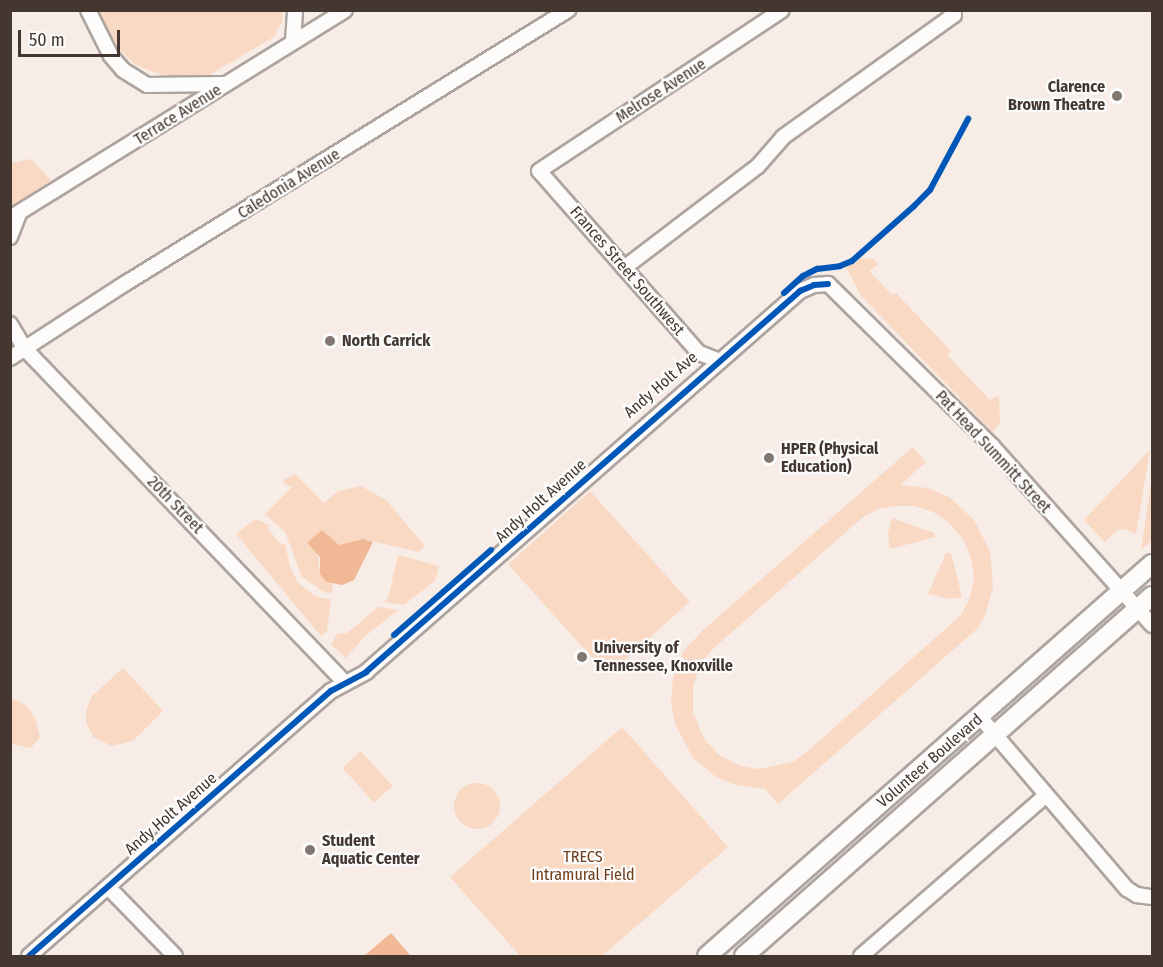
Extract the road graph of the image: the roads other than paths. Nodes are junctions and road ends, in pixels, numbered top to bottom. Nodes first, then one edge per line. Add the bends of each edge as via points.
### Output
1 (88, 10) edge
2 (295, 10) edge
3 (345, 10) edge
4 (568, 10) edge
5 (782, 10) edge
6 (953, 13) edge
7 (293, 41) junction
8 (227, 84) junction
9 (539, 171) joint
10 (15, 216) edge
11 (10, 237) edge
12 (624, 268) junction
13 (828, 284) joint
14 (10, 324) edge
15 (25, 349) junction
16 (10, 358) edge
17 (720, 361) junction
18 (1152, 564) edge
19 (1120, 592) junction
20 (1152, 596) edge
21 (1137, 609) junction
22 (1152, 625) edge
23 (344, 682) junction
24 (980, 717) junction
25 (995, 736) junction
26 (1045, 796) junction
27 (108, 887) junction
28 (1152, 897) edge
29 (750, 955) edge
30 (29, 957) edge
31 (175, 957) edge
32 (707, 957) edge
33 (861, 957) edge

1 - 8 street via 111,56 123,70 147,85
2 - 7 street
3 - 7 street, Terrace Avenue
4 - 15 street, Caledonia Avenue
5 - 9 street, Melrose Avenue
6 - 12 street via 783,137 758,166
7 - 8 street, Terrace Avenue
8 - 10 street, Terrace Avenue
9 - 12 street, Frances Street Southwest
10 - 11 street
12 - 17 street, Frances Street Southwest via 699,353
13 - 17 street, Andy Holt Avenue via 800,291
13 - 19 street, Pat Head Summitt Street via 992,446
14 - 15 street, 20th Street
15 - 16 street, Caledonia Avenue
15 - 23 street, 20th Street
17 - 23 street, Andy Holt Avenue via 366,672
18 - 19 street, Volunteer Boulevard
19 - 21 street, Pat Head Summitt Street
19 - 24 street, Volunteer Boulevard
20 - 21 street, Volunteer Boulevard
21 - 22 street, Pat Head Summitt Street
21 - 25 street, Volunteer Boulevard
23 - 27 street, Andy Holt Avenue
24 - 25 street
24 - 32 street, Volunteer Boulevard
25 - 26 street
25 - 29 street, Volunteer Boulevard
26 - 28 street via 1127,889
26 - 33 street
27 - 30 street, Andy Holt Avenue
27 - 31 street

